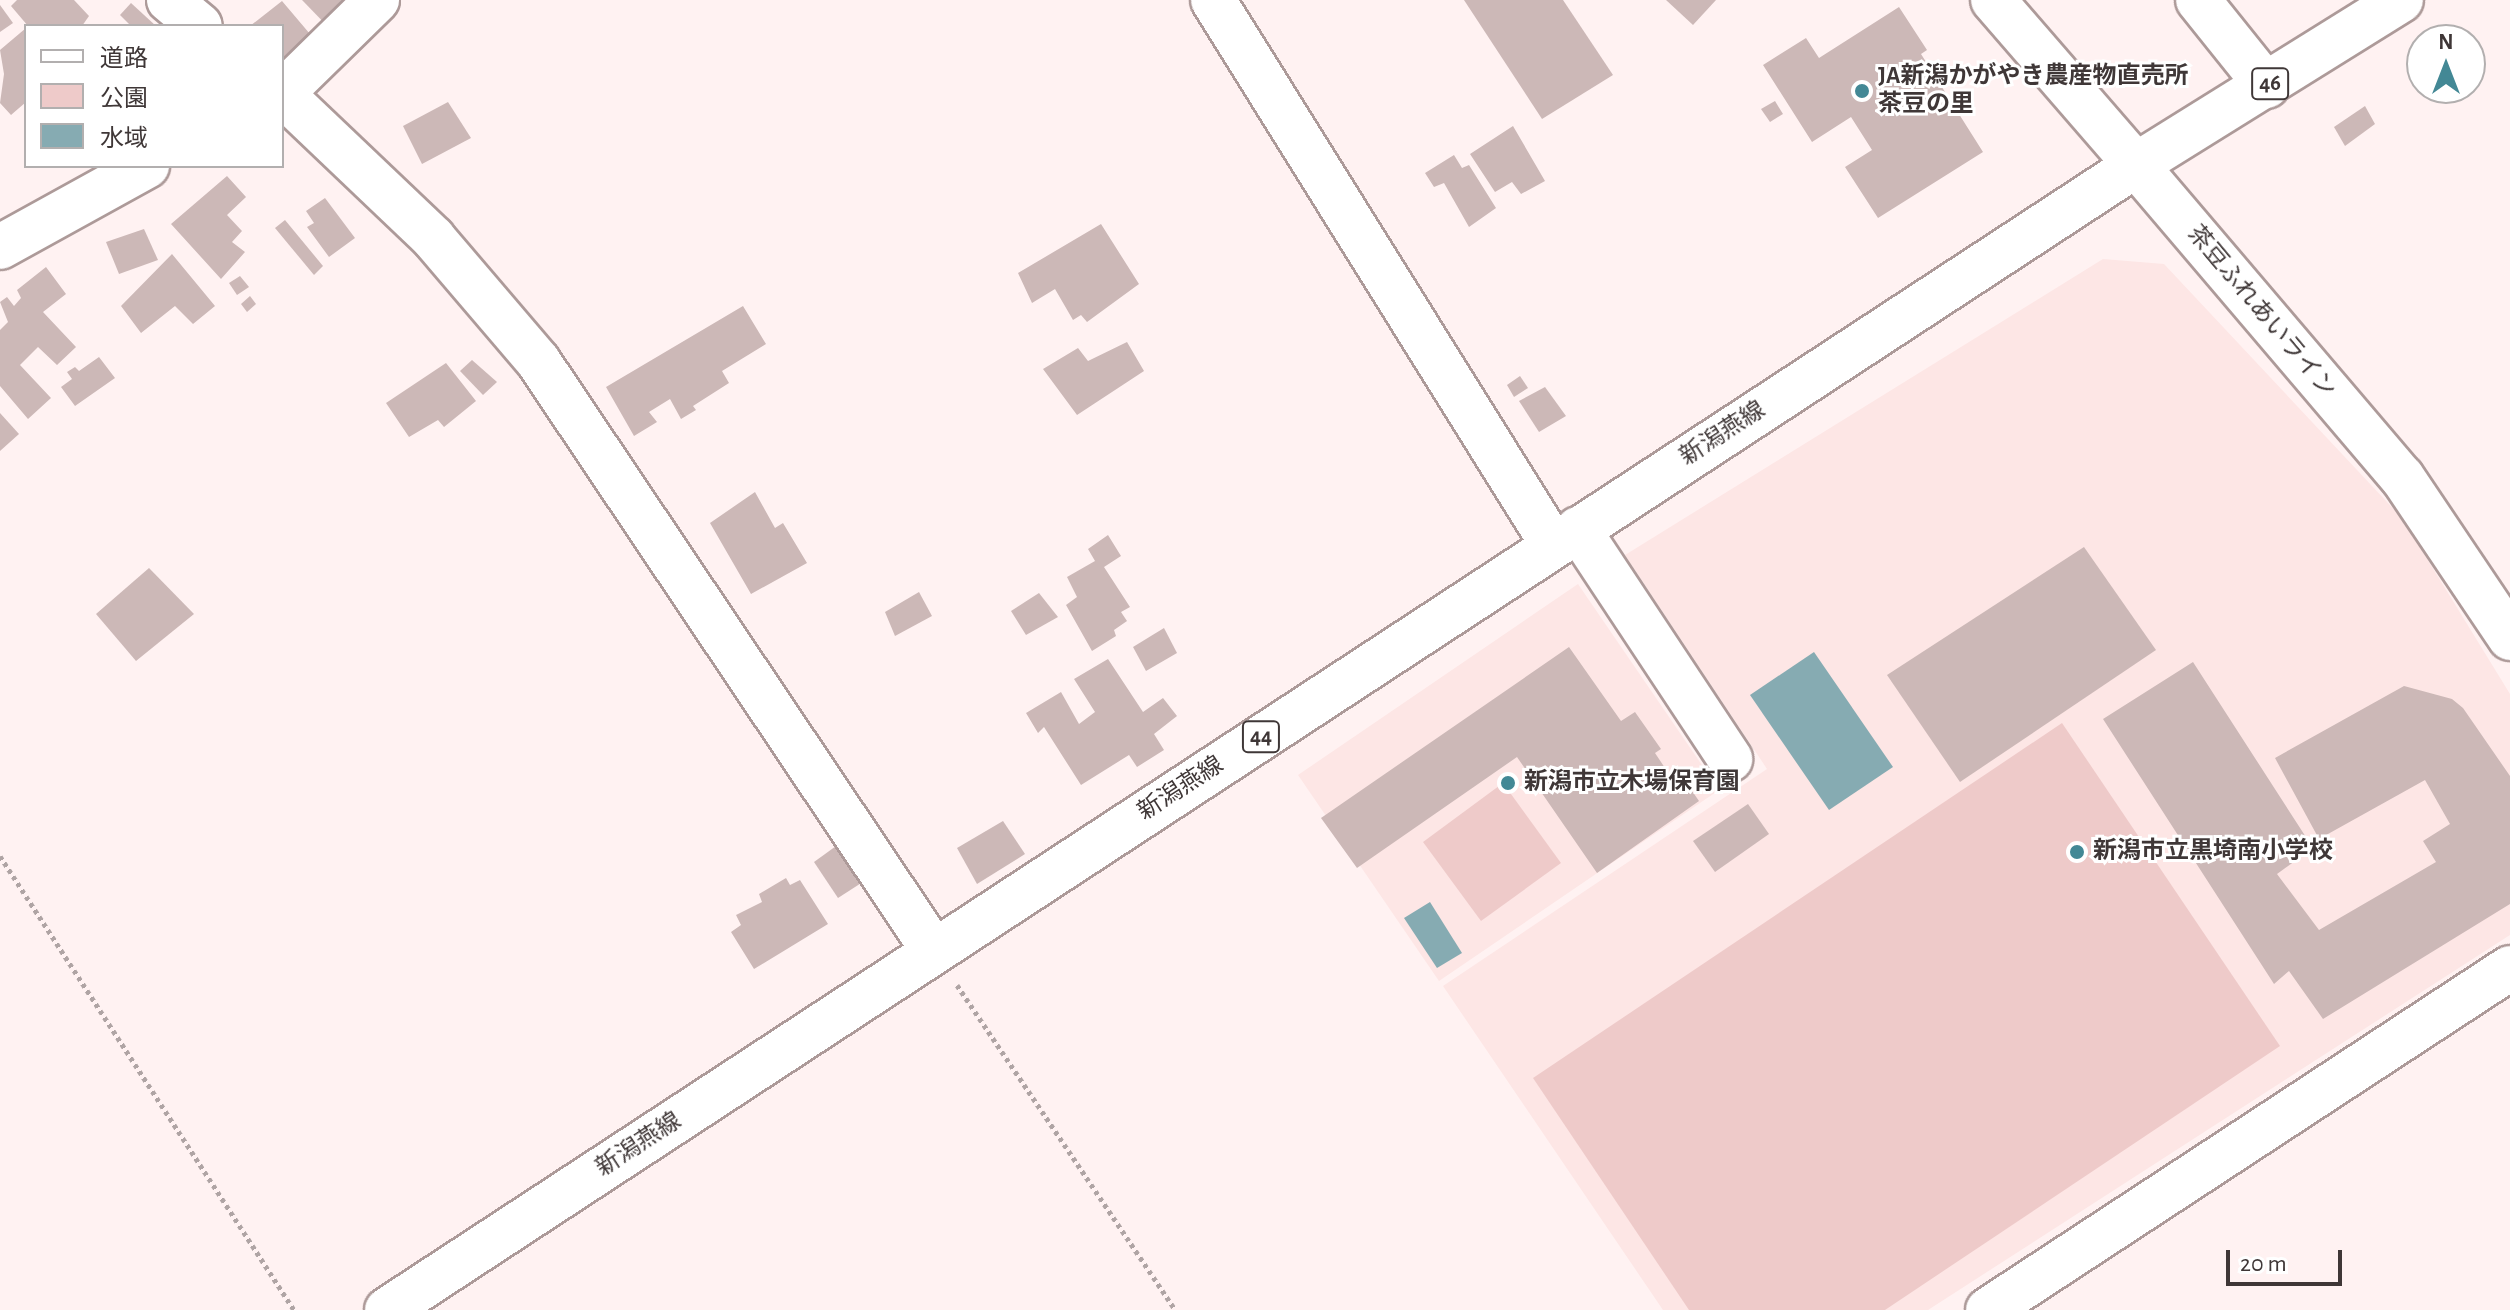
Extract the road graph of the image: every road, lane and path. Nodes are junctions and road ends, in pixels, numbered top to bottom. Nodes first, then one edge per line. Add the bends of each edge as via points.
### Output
1 (169, 0) edge
2 (377, 0) edge
3 (1213, 0) edge
4 (1993, 0) edge
5 (2198, 0) edge
6 (2401, 0) edge
7 (198, 24) edge
8 (2267, 86) junction
9 (284, 91) edge
10 (284, 95) edge
11 (2136, 165) junction
12 (143, 168) edge
13 (0, 247) edge
14 (1566, 537) junction
15 (2510, 638) edge
16 (1730, 759) dead end
17 (0, 856) edge
18 (934, 951) junction
19 (2510, 968) edge
20 (294, 1310) edge
21 (387, 1310) edge
22 (1175, 1310) edge
23 (1988, 1310) edge

1 - 7 street
2 - 9 street
3 - 14 street
4 - 11 street, 茶豆ふれあいライン
5 - 8 street
6 - 8 street, 46
8 - 11 street, 46
10 - 18 street via 433,238 538,361
11 - 14 street, 新潟燕線 / 44
11 - 15 street, 茶豆ふれあいライン via 2402,477
12 - 13 street
14 - 16 street
14 - 18 street, 新潟燕線 / 44
17 - 20 path
18 - 21 street, 新潟燕線 / 44
18 - 22 path
19 - 23 street

